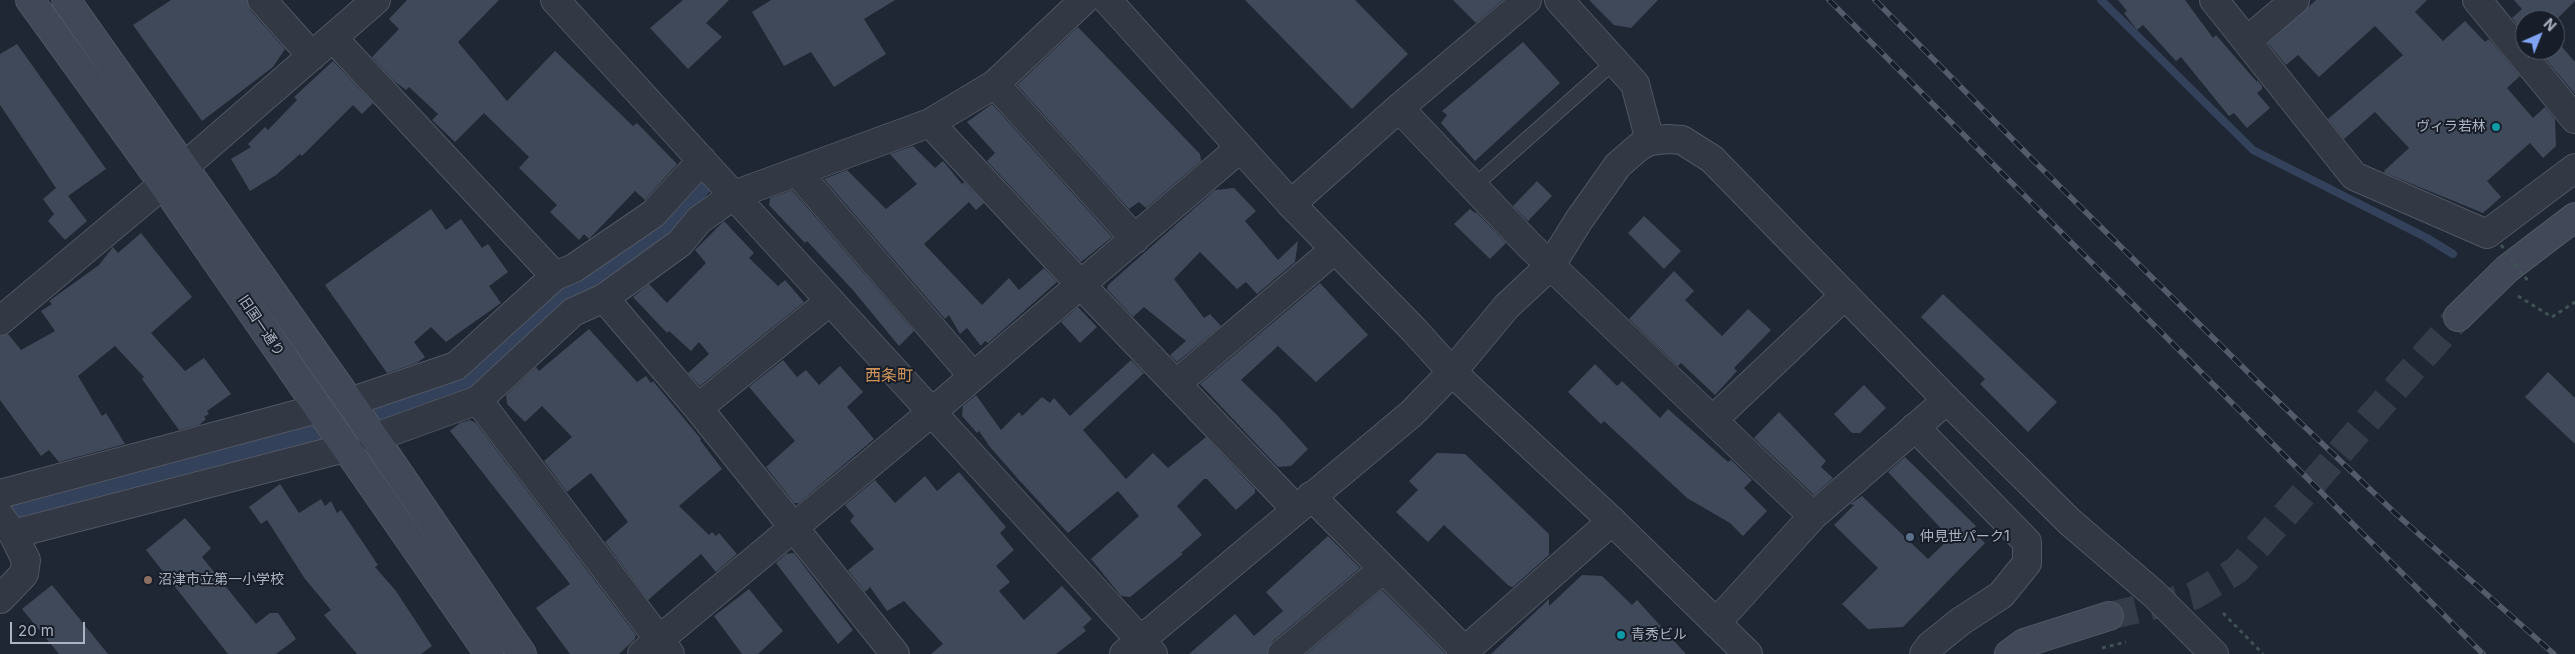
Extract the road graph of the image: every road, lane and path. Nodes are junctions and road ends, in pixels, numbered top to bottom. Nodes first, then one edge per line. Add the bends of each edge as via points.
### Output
1 (30, 0) edge
2 (66, 0) edge
3 (262, 0) edge
4 (376, 0) edge
5 (555, 0) edge
6 (1084, 0) edge
7 (1107, 0) edge
8 (1527, 0) edge
9 (1560, 0) edge
10 (2214, 0) edge
11 (2295, 0) edge
12 (2477, 0) edge
13 (333, 38) junction
14 (2246, 41) junction
15 (312, 56) junction
16 (1615, 61) junction
17 (996, 84) junction
18 (1399, 108) junction
19 (2575, 119) edge
20 (930, 123) junction
21 (1650, 140) junction
22 (1240, 148) junction
23 (702, 160) junction
24 (185, 166) junction
25 (2575, 168) edge
26 (798, 173) junction
27 (163, 184) junction
28 (1474, 186) junction
29 (734, 195) junction
30 (1291, 204) junction
31 (2575, 217) edge
32 (1135, 238) junction
33 (2501, 245) dead end
34 (1334, 250) junction
35 (1551, 265) junction
36 (555, 276) junction
37 (2528, 281) dead end
38 (1081, 285) junction
39 (1845, 295) junction
40 (2518, 296) dead end
41 (604, 298) junction
42 (830, 301) junction
43 (2575, 302) edge
44 (2458, 317) tunnel mouth
45 (0, 321) edge
46 (1452, 372) junction
47 (973, 376) junction
48 (1177, 383) junction
49 (478, 400) junction
50 (1947, 400) junction
51 (352, 407) junction
52 (698, 408) junction
53 (932, 412) junction
54 (321, 414) junction
55 (1713, 420) junction
56 (1915, 428) junction
57 (373, 438) junction
58 (345, 448) junction
59 (0, 494) edge
60 (1304, 503) junction
61 (1813, 516) junction
62 (1612, 521) junction
63 (7, 525) edge
64 (793, 528) junction
65 (1382, 570) junction
66 (0, 600) edge
67 (2223, 613) dead end
68 (2108, 616) tunnel mouth
69 (1716, 623) junction
70 (657, 649) edge
71 (1139, 650) edge
72 (1465, 653) edge
73 (489, 654) edge
74 (522, 654) edge
75 (894, 654) edge
76 (1282, 654) edge
77 (1748, 654) edge
78 (1924, 654) edge
79 (2009, 654) edge
80 (2214, 654) edge
81 (2262, 654) edge

1 - 27 main road, 旧国一通り
2 - 24 main road, 旧国一通り
3 - 15 street
4 - 13 street
5 - 23 street
6 - 17 street
7 - 22 street
8 - 18 street
9 - 16 street
10 - 14 street
11 - 14 street
12 - 19 street
13 - 15 street
13 - 36 street
14 - 25 street via 2354,176 2487,234
15 - 24 street
16 - 21 street via 1635,84
16 - 28 lane
17 - 20 street
17 - 32 street
18 - 28 street
18 - 30 street
20 - 26 street
20 - 38 street
21 - 35 street via 1618,165
21 - 39 street via 1682,140 1712,159
22 - 30 street
22 - 32 street
23 - 29 street
23 - 36 street via 653,214 574,268
24 - 27 street
24 - 51 main road, 旧国一通り
26 - 29 street
26 - 47 street
27 - 45 street
27 - 54 main road, 旧国一通り
28 - 35 street
29 - 41 street via 699,220 680,242
29 - 42 street
30 - 34 street
31 - 44 main road via 2507,269
32 - 38 street
33 - 37 path, bridge
34 - 46 street
34 - 48 street
35 - 46 street via 1507,306
35 - 55 street
36 - 51 street via 456,366
38 - 47 street
38 - 48 street
39 - 50 street
39 - 55 street
40 - 43 path via 2552,318
41 - 49 street via 573,312
41 - 52 street
42 - 52 street
42 - 53 street
46 - 60 street via 1411,414
46 - 62 street
47 - 53 street
48 - 60 street
49 - 57 street
49 - 70 street
50 - 56 street
50 - 80 street via 2070,522 2154,594
51 - 57 main road, 旧国一通り
52 - 64 street
53 - 64 street
53 - 71 street
54 - 58 main road, 旧国一通り
54 - 59 street
55 - 61 street
56 - 61 street
56 - 78 street via 2027,542 2027,563 2001,596 1961,621
57 - 74 main road, 旧国一通り
58 - 63 street
58 - 73 main road, 旧国一通り
60 - 65 street
60 - 71 street
61 - 69 street
62 - 69 street
62 - 72 street
63 - 66 street via 26,560 24,574
64 - 70 street
64 - 75 street
65 - 72 street
65 - 76 street
67 - 81 path
68 - 79 main road via 2024,643
69 - 77 street

